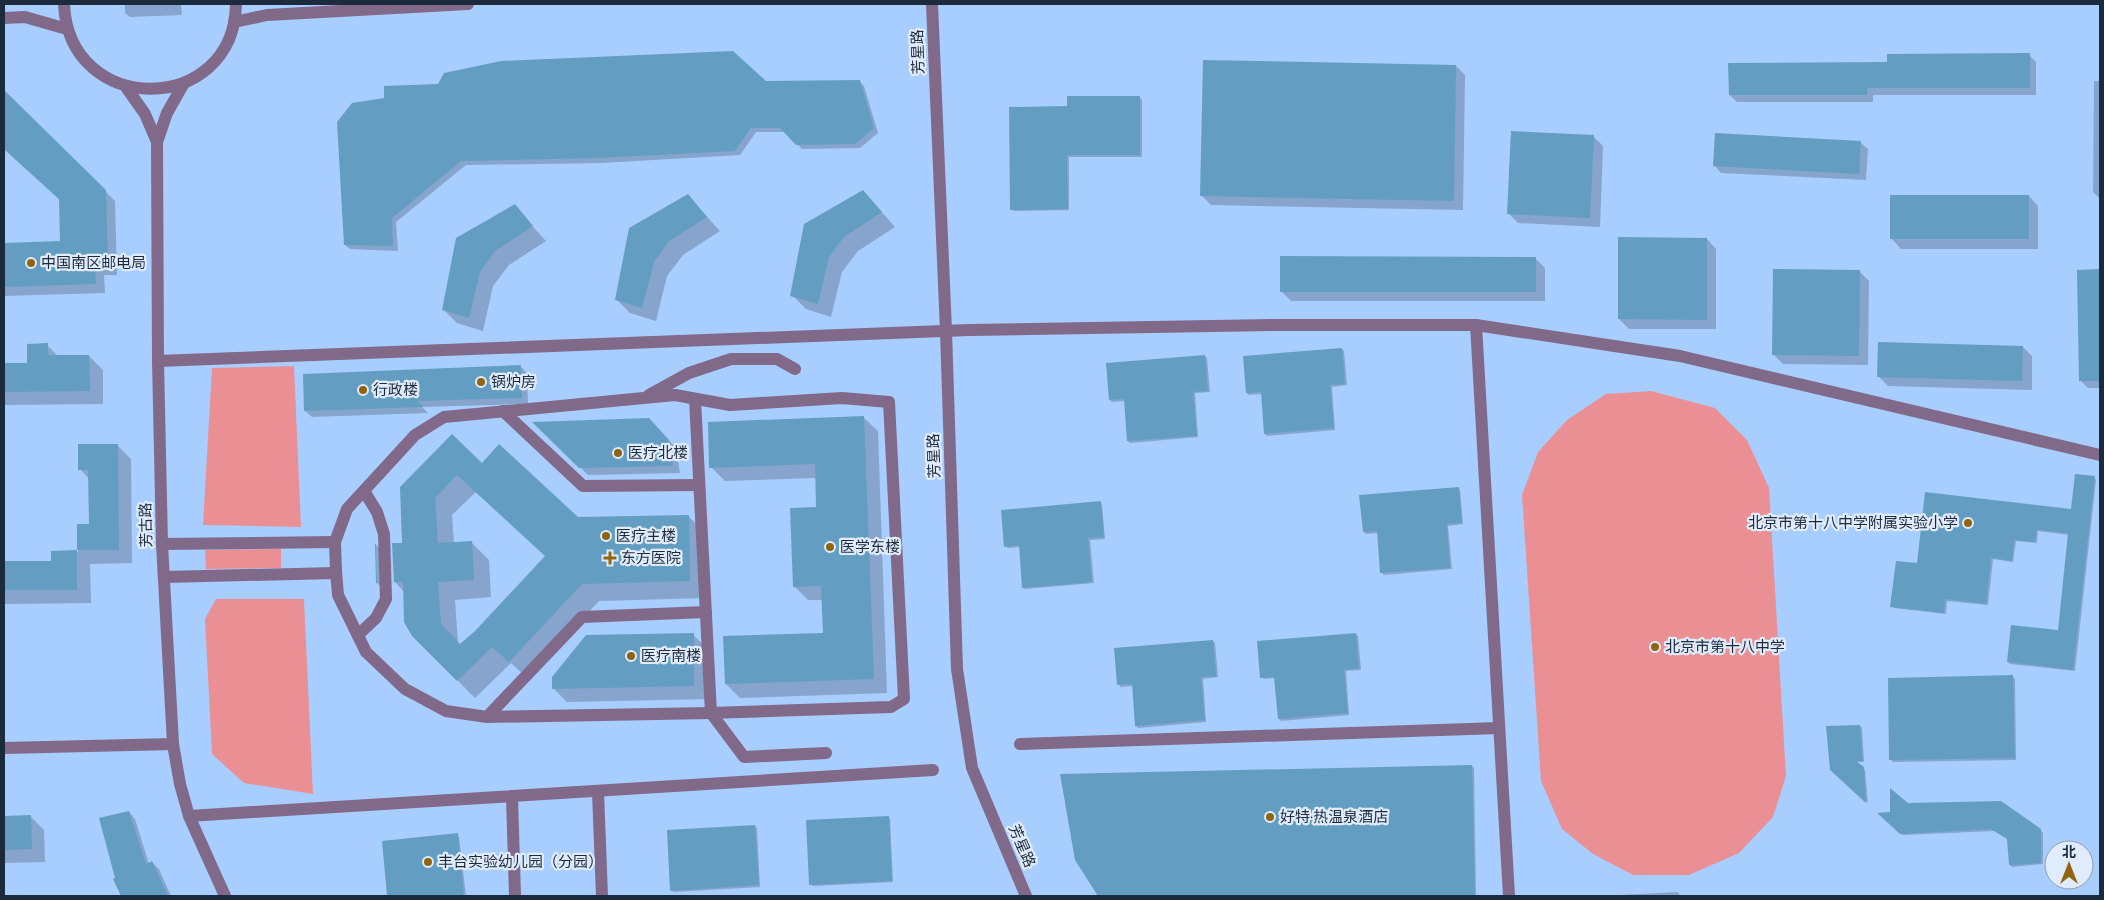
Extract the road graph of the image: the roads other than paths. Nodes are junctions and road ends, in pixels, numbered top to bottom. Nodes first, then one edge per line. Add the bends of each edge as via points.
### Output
1 (64, 4) edge
2 (236, 4) edge
3 (468, 4) edge
4 (932, 4) edge
5 (4, 18) edge
6 (234, 22) junction
7 (68, 29) junction
8 (184, 83) junction
9 (126, 87) junction
10 (157, 142) junction
11 (1476, 325) junction
12 (946, 331) junction
13 (158, 361) junction
14 (795, 369) dead end
15 (646, 397) junction
16 (695, 399) junction
17 (503, 411) junction
18 (2100, 455) edge
19 (699, 485) junction
20 (364, 492) junction
21 (335, 542) junction
22 (162, 544) junction
23 (336, 574) junction
24 (164, 577) junction
25 (706, 612) junction
26 (358, 636) junction
27 (711, 713) junction
28 (487, 717) junction
29 (1499, 728) junction
30 (174, 744) junction
31 (1020, 744) dead end
32 (4, 748) edge
33 (826, 752) dead end
34 (933, 770) dead end
35 (598, 792) junction
36 (512, 797) junction
37 (189, 816) junction
38 (225, 896) edge
39 (515, 896) edge
40 (602, 896) edge
41 (1026, 896) edge
42 (1509, 896) edge

1 - 7 street
2 - 6 street
3 - 6 street via 267,15
4 - 12 street, 芳星路
5 - 7 street via 25,17
6 - 8 street via 216,58 202,73
7 - 9 street via 74,45 90,66
8 - 9 street via 155,90
8 - 10 street via 166,113
9 - 10 street via 145,114
10 - 13 street, 芳古路
11 - 12 street
11 - 18 street via 1680,356
11 - 29 street
12 - 13 street
12 - 41 street, 芳星路 via 959,678 972,768
13 - 22 street, 芳古路
14 - 15 street via 777,359 731,359 689,372
15 - 16 street via 675,395
15 - 17 street
16 - 19 street
16 - 27 street via 730,405 842,398 889,402 904,698 891,706
17 - 19 street via 583,486
17 - 20 street via 444,417 415,435
19 - 25 street
20 - 21 street via 347,510
20 - 26 street via 377,512 384,534 386,598 376,618
21 - 22 street
21 - 23 street
22 - 24 street, 芳古路
23 - 24 street
23 - 26 street via 338,595
24 - 30 street, 芳古路
25 - 27 street
25 - 28 street via 582,616
26 - 28 street via 366,652 405,688 446,711
27 - 28 street
27 - 33 street via 744,757
29 - 31 street
29 - 42 street
30 - 32 street
30 - 37 street, 芳古路
34 - 35 street
35 - 36 street
35 - 40 street
36 - 37 street
36 - 39 street
37 - 38 street, 芳古路

